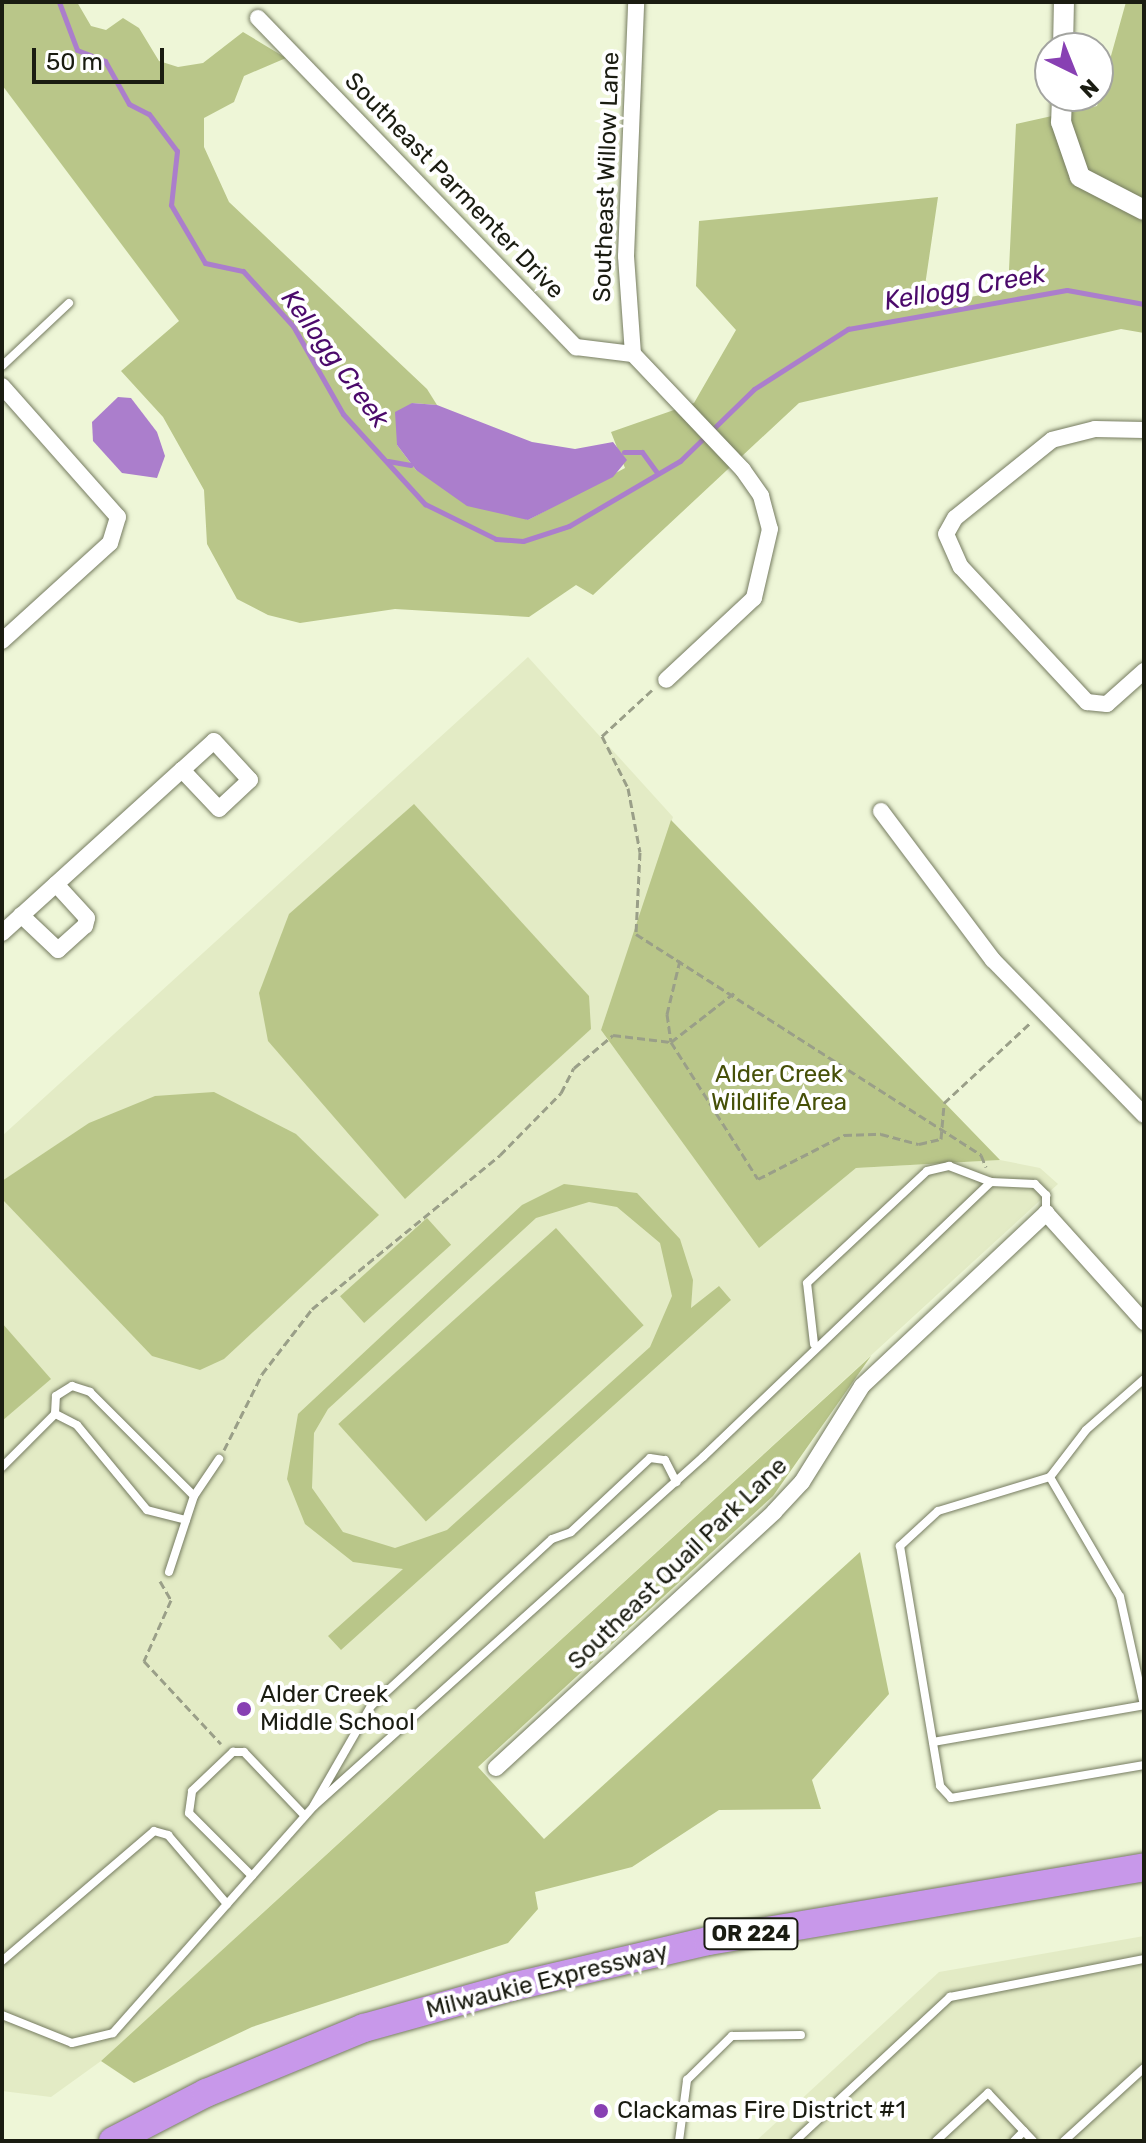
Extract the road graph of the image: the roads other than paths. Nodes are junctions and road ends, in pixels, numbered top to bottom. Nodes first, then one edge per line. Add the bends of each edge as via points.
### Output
1 (636, 2) edge
2 (1064, 2) edge
3 (258, 18) dead end
4 (1063, 32) edge
5 (1061, 112) edge
6 (1144, 210) edge
7 (69, 303) dead end
8 (633, 354) junction
9 (2, 366) edge
10 (2, 386) edge
11 (1144, 430) edge
12 (2, 641) edge
13 (1144, 671) edge
14 (666, 680) road end
15 (182, 770) dead end
16 (881, 811) dead end
17 (56, 884) junction
18 (21, 915) junction
19 (2, 933) edge
20 (1144, 1115) edge
21 (991, 1182) junction
22 (1046, 1213) junction
23 (1144, 1322) edge
24 (814, 1344) junction
25 (1144, 1379) edge
26 (55, 1414) junction
27 (219, 1459) road end
28 (2, 1467) edge
29 (1050, 1477) junction
30 (676, 1482) junction
31 (194, 1496) junction
32 (186, 1520) junction
33 (169, 1572) road end
34 (1144, 1705) edge
35 (933, 1742) junction
36 (1144, 1765) edge
37 (496, 1768) dead end
38 (314, 1806) junction
39 (305, 1816) junction
40 (1144, 1867) edge
41 (252, 1876) junction
42 (227, 1904) junction
43 (1144, 1959) edge
44 (2, 1961) edge
45 (2, 2015) edge
46 (801, 2035) dead end
47 (1144, 2068) edge
48 (1024, 2131) junction
49 (113, 2141) edge
50 (679, 2141) edge
51 (795, 2141) edge
52 (936, 2141) edge
53 (1014, 2141) edge
54 (1033, 2141) edge
55 (1064, 2141) edge

1 - 8 street, Southeast Willow Lane via 626,256
2 - 4 street
3 - 8 street, Southeast Parmenter Drive via 576,347
5 - 6 street via 1080,177
7 - 9 lane
8 - 14 street via 761,496 768,559 746,610
10 - 12 street via 112,502 118,526 102,550
11 - 13 street via 1095,429 1052,440 955,518 946,534 961,567 1087,702 1107,704
15 - 17 street
16 - 20 street via 1040,1014
17 - 18 street
17 - 18 street via 87,918 58,950
18 - 19 street
21 - 22 lane via 1035,1184 1046,1195
21 - 24 lane
21 - 24 lane via 949,1166 927,1171 807,1283
22 - 23 street
22 - 37 street, Southeast Quail Park Lane via 862,1386 802,1482 774,1512
24 - 30 lane
25 - 29 lane via 1086,1430
26 - 28 lane
26 - 31 lane via 56,1396 72,1386 90,1392
26 - 32 lane via 77,1425 147,1510
27 - 31 lane
29 - 34 lane via 1120,1597
29 - 35 lane via 938,1511 900,1546
30 - 38 lane
30 - 38 lane via 665,1460 650,1458 571,1532 552,1539 371,1706
31 - 32 lane
32 - 33 lane
34 - 35 lane
35 - 36 lane via 940,1786 951,1798
38 - 39 lane
39 - 41 lane
39 - 41 lane via 253,1757 233,1752 226,1759 186,1805
40 - 49 highway, Milwaukie Expressway / OR 224 via 708,1941 512,1987 334,2039
41 - 42 lane
42 - 44 lane via 168,1835 154,1831
42 - 45 lane via 100,2040 72,2043
43 - 51 lane via 950,1997
46 - 50 lane via 732,2036 687,2080
47 - 55 lane
48 - 52 lane via 988,2093
48 - 53 lane
48 - 54 lane

